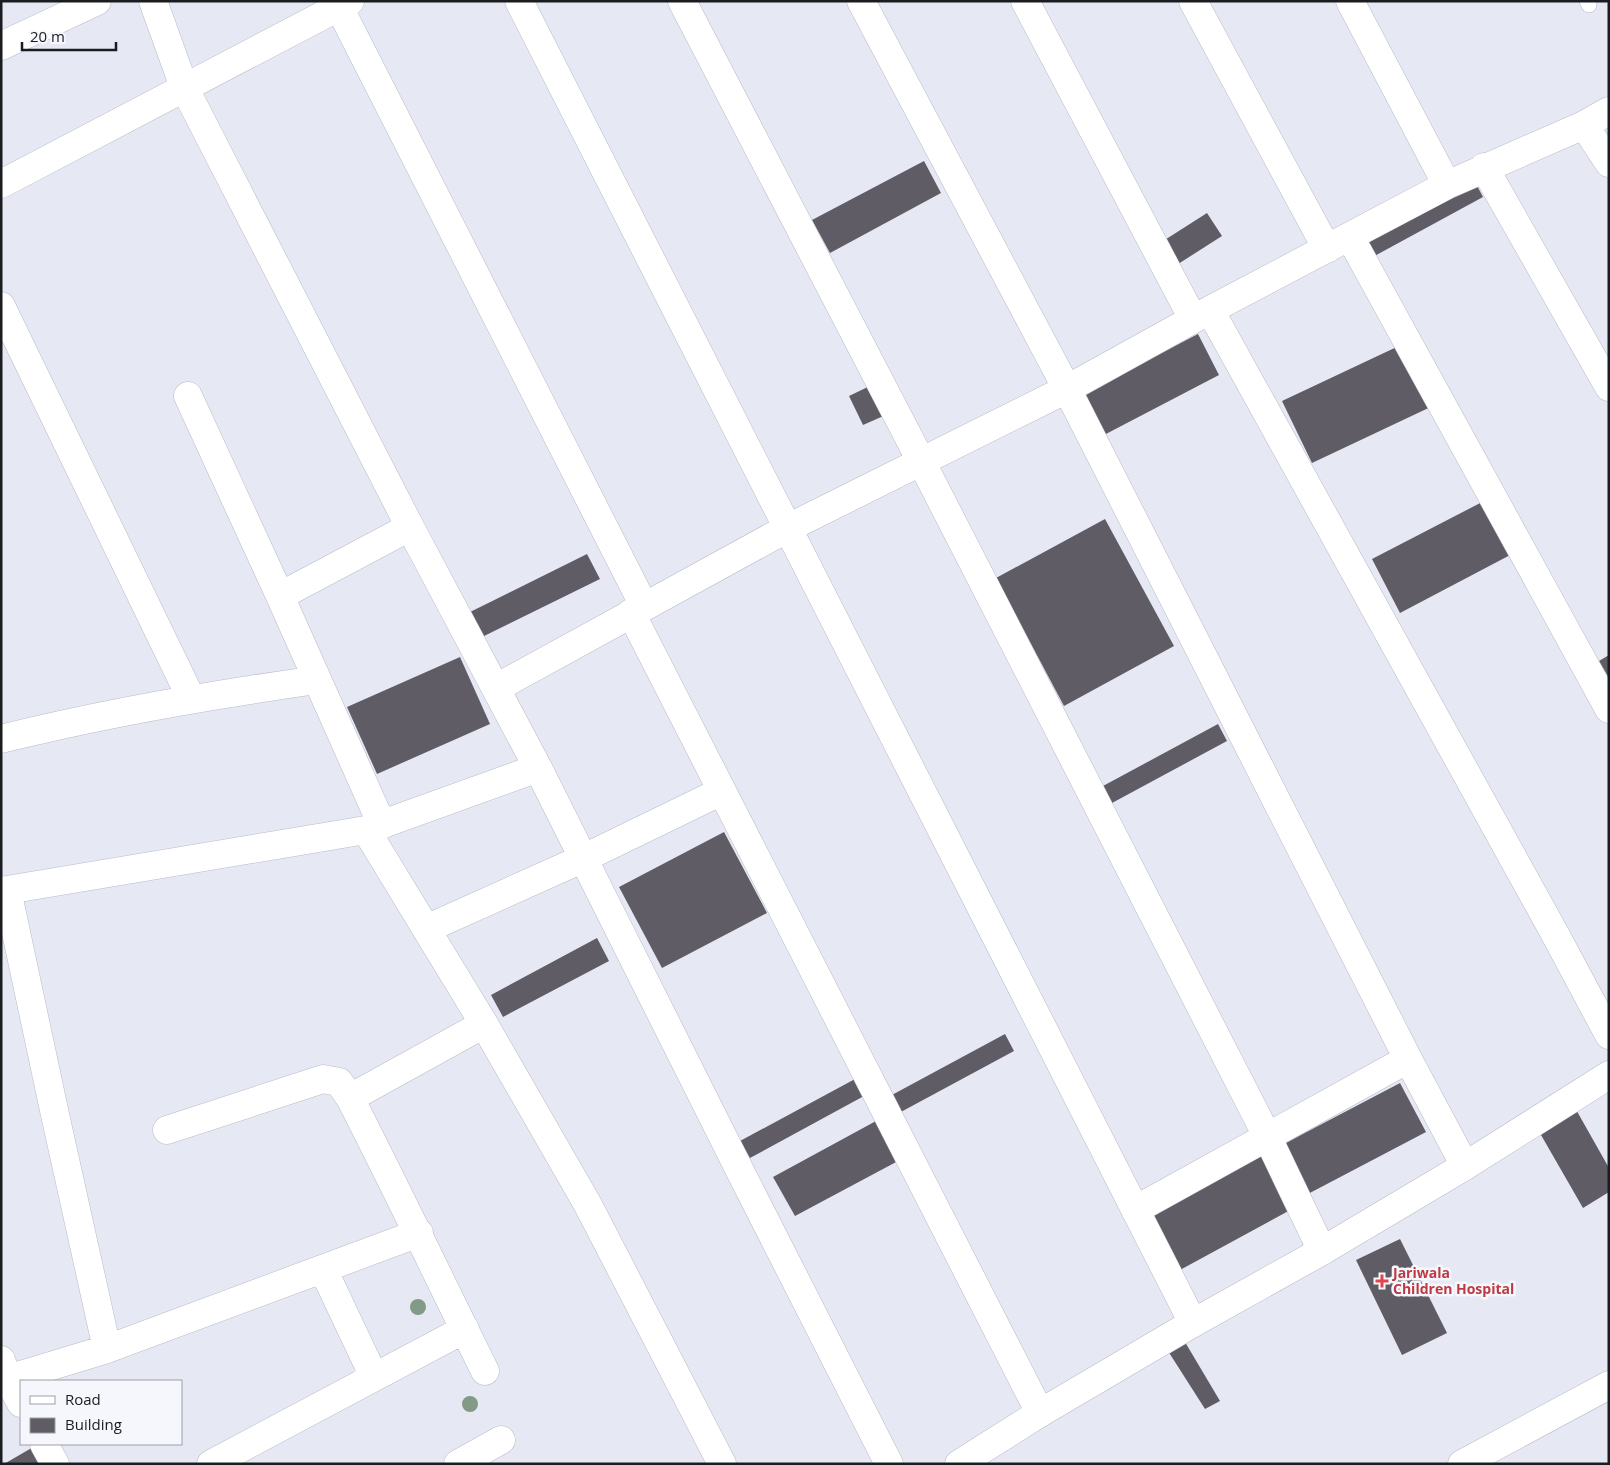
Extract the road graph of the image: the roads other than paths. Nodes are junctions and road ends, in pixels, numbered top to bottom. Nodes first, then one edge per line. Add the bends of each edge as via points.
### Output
1 (97, 1) edge
2 (153, 1) edge
3 (519, 1) edge
4 (682, 1) edge
5 (861, 1) edge
6 (1025, 1) edge
7 (1193, 1) edge
8 (1350, 1) edge
9 (342, 3) edge
10 (1, 46) edge
11 (184, 87) junction
12 (1609, 111) edge
13 (1584, 125) junction
14 (1609, 163) edge
15 (1484, 167) junction
16 (1, 184) edge
17 (1447, 185) junction
18 (1338, 243) junction
19 (1, 306) edge
20 (1202, 314) junction
21 (1609, 386) edge
22 (1067, 389) junction
23 (188, 396) dead end
24 (921, 461) junction
25 (410, 527) junction
26 (788, 528) junction
27 (280, 596) junction
28 (638, 609) junction
29 (316, 680) junction
30 (496, 688) junction
31 (191, 698) junction
32 (1609, 708) edge
33 (1, 739) edge
34 (538, 768) junction
35 (722, 790) junction
36 (374, 827) junction
37 (582, 859) junction
38 (4, 890) edge
39 (426, 929) junction
40 (484, 1024) junction
41 (1609, 1035) edge
42 (1408, 1060) junction
43 (1609, 1075) edge
44 (350, 1098) junction
45 (167, 1130) dead end
46 (1267, 1136) junction
47 (1465, 1166) junction
48 (1135, 1210) junction
49 (419, 1233) junction
50 (1322, 1251) junction
51 (323, 1269) junction
52 (1194, 1323) junction
53 (465, 1329) junction
54 (107, 1349) junction
55 (4, 1369) edge
56 (485, 1371) dead end
57 (374, 1377) junction
58 (1609, 1385) edge
59 (20, 1401) edge
60 (1040, 1413) junction
61 (501, 1440) dead end
62 (45, 1445) edge
63 (55, 1464) edge
64 (211, 1464) edge
65 (458, 1464) edge
66 (722, 1464) edge
67 (889, 1464) edge
68 (959, 1464) edge
69 (1462, 1464) edge

1 - 10 street
2 - 11 street
3 - 26 street
4 - 24 street
5 - 22 street
6 - 20 street
7 - 18 street
8 - 17 street
9 - 11 street
9 - 28 street
11 - 16 street
11 - 25 street
12 - 13 street
13 - 14 street
13 - 15 street
15 - 17 street
15 - 21 street
17 - 18 street
18 - 20 street
18 - 32 street
19 - 31 street
20 - 22 street
20 - 41 street via 1550,925
22 - 24 street
22 - 42 street
23 - 27 street
24 - 26 street
24 - 46 street
25 - 27 street
25 - 30 street
26 - 28 street
26 - 48 street
27 - 29 street
28 - 30 street
28 - 35 street
29 - 31 street
29 - 36 street
30 - 34 street
31 - 33 street
34 - 36 street
34 - 37 street
35 - 37 street
35 - 60 street
36 - 38 street
36 - 39 street
37 - 39 street
37 - 67 street
38 - 54 street
39 - 40 street
40 - 44 street
40 - 66 street via 588,1205
42 - 46 street
42 - 47 street
43 - 47 street
44 - 45 street via 338,1082 323,1079
44 - 49 street
46 - 48 street
46 - 50 street
47 - 50 street
48 - 52 street
49 - 51 street
49 - 53 street
50 - 52 street
51 - 54 street
51 - 57 street
52 - 60 street
53 - 56 street
53 - 57 street
54 - 55 street
55 - 59 street
57 - 64 street
58 - 69 street
60 - 68 street
61 - 65 street
62 - 63 street

